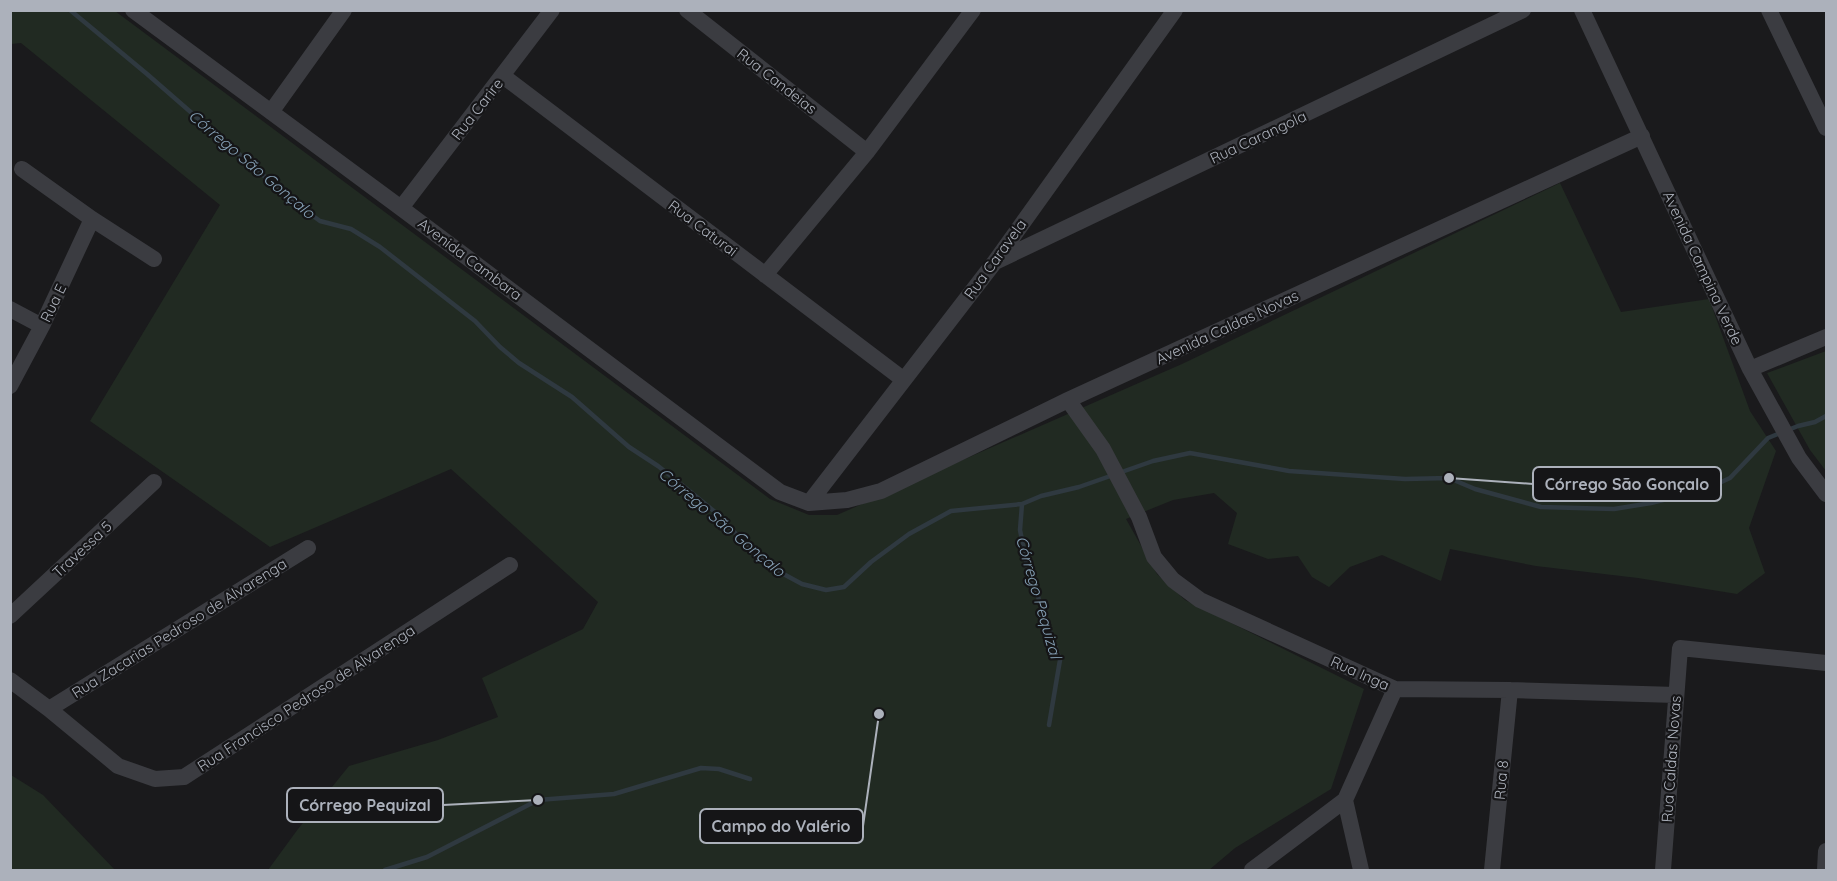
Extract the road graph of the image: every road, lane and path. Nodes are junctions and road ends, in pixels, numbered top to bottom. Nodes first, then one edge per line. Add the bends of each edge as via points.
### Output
1 (134, 10) edge
2 (344, 10) edge
3 (552, 10) edge
4 (687, 10) edge
5 (973, 10) edge
6 (1175, 10) edge
7 (1522, 10) edge
8 (1582, 10) edge
9 (1769, 10) edge
10 (503, 76) junction
11 (271, 112) junction
12 (1827, 128) edge
13 (1642, 136) junction
14 (867, 152) junction
15 (22, 169) dead end
16 (401, 208) junction
17 (93, 219) junction
18 (154, 259) dead end
19 (994, 262) junction
20 (765, 275) junction
21 (10, 309) edge
22 (42, 326) junction
23 (1827, 337) edge
24 (1750, 369) junction
25 (904, 380) junction
26 (10, 386) edge
27 (1068, 400) junction
28 (154, 482) dead end
29 (1827, 494) edge
30 (809, 503) junction
31 (308, 548) dead end
32 (510, 565) dead end
33 (10, 616) edge
34 (1827, 663) edge
35 (10, 680) edge
36 (1395, 689) junction
37 (1510, 690) junction
38 (1676, 695) junction
39 (49, 709) junction
40 (1345, 800) junction
41 (1827, 851) edge
42 (1252, 870) edge
43 (1361, 870) edge
44 (1492, 870) edge
45 (1663, 870) edge
46 (1825, 870) edge

1 - 11 street, Avenida Cambara
2 - 11 street
3 - 10 street, Rua Carire
4 - 14 street, Rua Candeias
5 - 14 street
6 - 19 street, Rua Caravela
7 - 19 street, Rua Carangola
8 - 13 street, Avenida Campina Verde
9 - 12 street
10 - 16 street, Rua Carire
10 - 20 street, Rua Caturai
11 - 16 street, Avenida Cambara
13 - 24 street, Avenida Campina Verde
13 - 27 street, Avenida Caldas Novas
14 - 20 street
15 - 17 street
16 - 30 street, Avenida Cambara via 780,492
17 - 18 street
17 - 22 street, Rua E
19 - 25 street, Rua Caravela
20 - 25 street, Rua Caturai
21 - 22 street
22 - 26 street, Rua E
23 - 24 street
24 - 29 street, Avenida Campina Verde via 1798,458
25 - 30 street, Rua Caravela
27 - 30 street, Avenida Caldas Novas via 881,491 847,500
27 - 36 street, Rua Inga via 1103,449 1139,517 1154,557 1173,580 1200,600
28 - 33 street, Travessa 5
31 - 39 street, Rua Zacarias Pedroso de Alvarenga
32 - 39 street, Rua Francisco Pedroso de Alvarenga via 184,777 155,779 118,766
34 - 38 street, Rua Caldas Novas via 1681,648
35 - 39 street, Rua Francisco Pedroso de Alvarenga
36 - 37 street, Rua Inga
36 - 40 street
37 - 38 street, Rua Inga
37 - 44 street, Rua 8
38 - 45 street, Rua Caldas Novas
40 - 42 street
40 - 43 street
41 - 46 street

